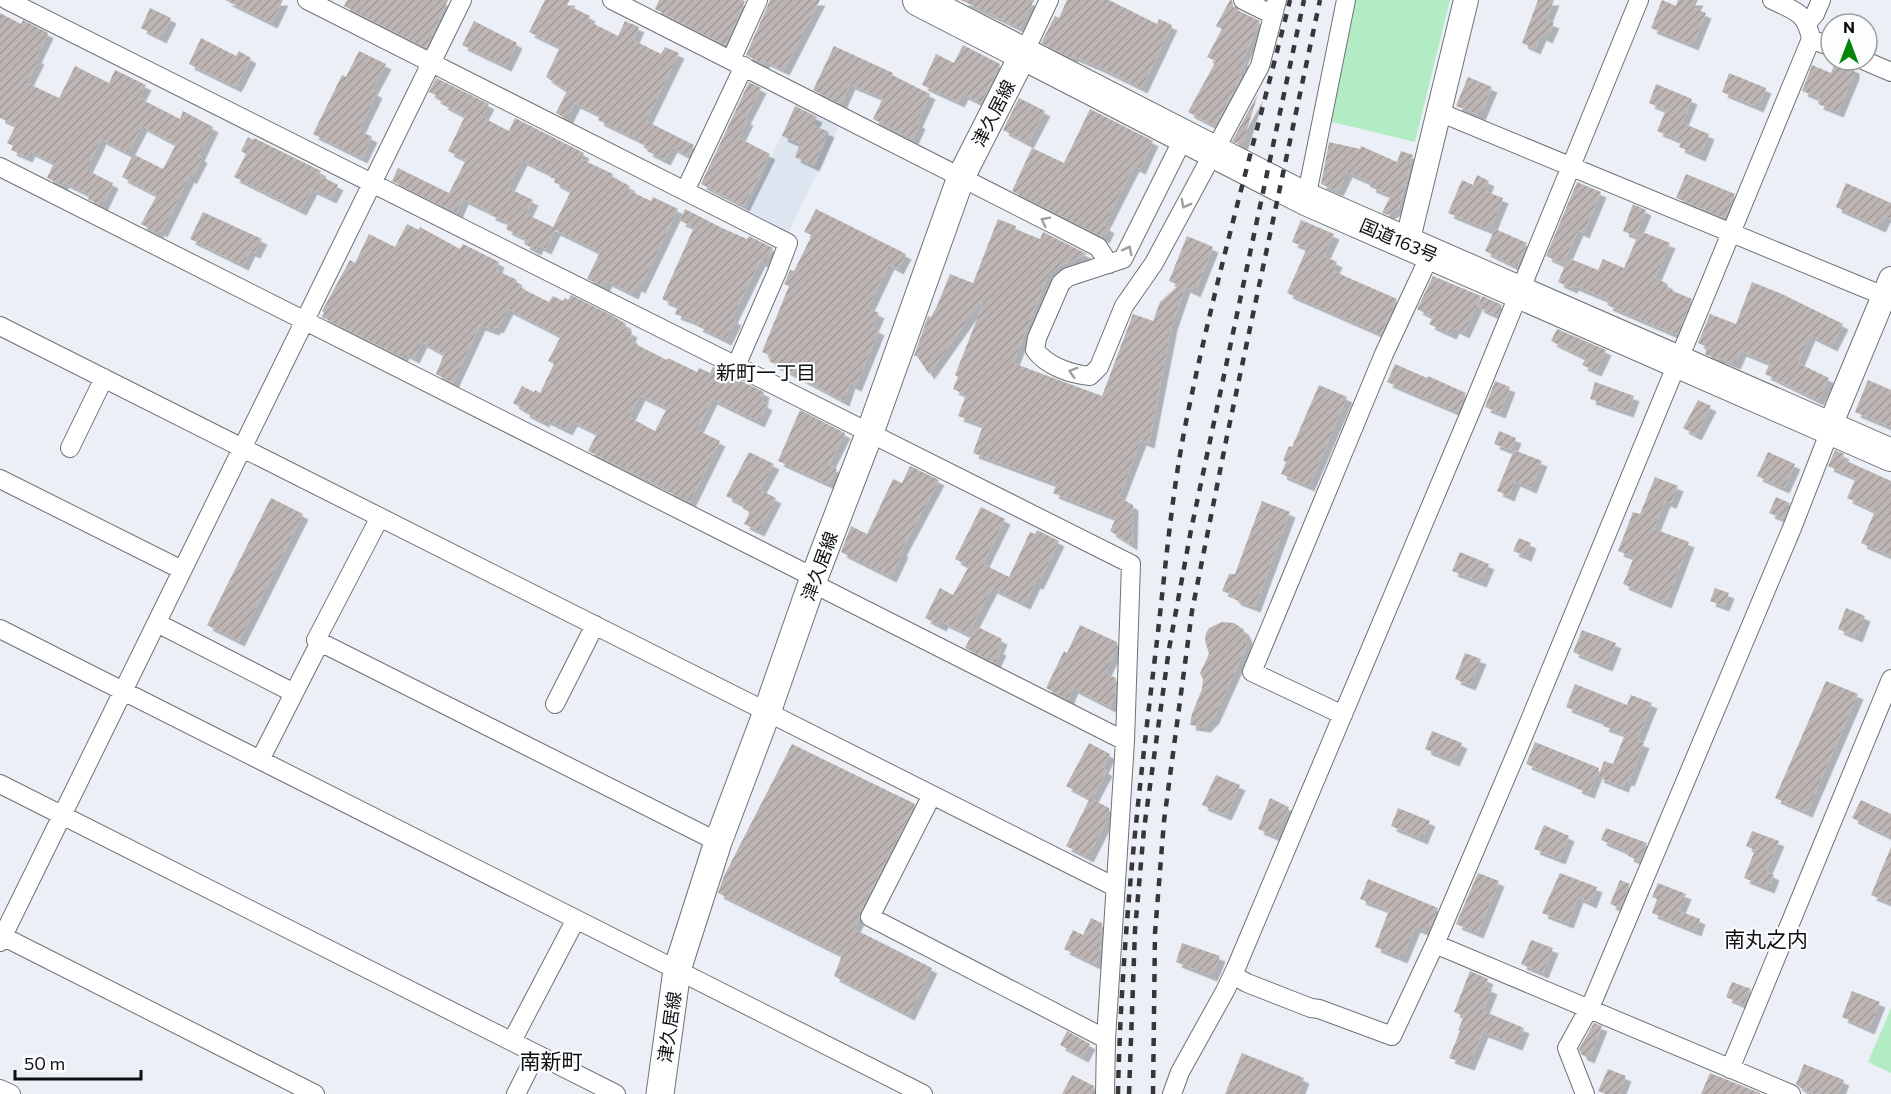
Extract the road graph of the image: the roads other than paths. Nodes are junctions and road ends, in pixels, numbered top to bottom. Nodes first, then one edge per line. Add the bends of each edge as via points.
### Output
1 (7, 0) edge
2 (307, 0) edge
3 (462, 0) edge
4 (612, 0) edge
5 (758, 0) edge
6 (919, 0) edge
7 (1049, 0) edge
8 (1243, 0) edge
9 (1346, 0) edge
10 (1466, 0) edge
11 (1639, 0) edge
12 (1772, 0) edge
13 (1821, 0) edge
14 (1275, 8) edge
15 (1810, 30) junction
16 (1819, 37) edge
17 (1024, 52) junction
18 (431, 63) junction
19 (737, 63) junction
20 (1439, 112) junction
21 (1184, 137) junction
22 (1213, 152) junction
23 (0, 167) edge
24 (1571, 167) junction
25 (961, 177) junction
26 (371, 184) junction
27 (685, 191) junction
28 (1306, 199) junction
29 (1732, 233) junction
30 (1419, 248) junction
31 (1109, 264) junction
32 (1888, 287) edge
33 (1520, 292) junction
34 (304, 321) junction
35 (0, 326) edge
36 (1679, 362) junction
37 (736, 366) junction
38 (104, 378) junction
39 (1831, 428) junction
40 (869, 434) junction
41 (70, 448) dead end
42 (242, 448) junction
43 (1891, 455) edge
44 (0, 479) edge
45 (380, 517) junction
46 (182, 570) junction
47 (813, 581) junction
48 (157, 623) junction
49 (595, 625) junction
50 (0, 629) edge
51 (320, 642) junction
52 (1891, 679) edge
53 (123, 691) junction
54 (294, 693) junction
55 (555, 704) dead end
56 (767, 712) junction
57 (1343, 715) junction
58 (1125, 741) junction
59 (260, 760) junction
60 (0, 784) edge
61 (932, 795) junction
62 (62, 815) junction
63 (718, 842) junction
64 (1115, 887) junction
65 (576, 919) junction
66 (1, 938) edge
67 (1435, 944) junction
68 (676, 970) junction
69 (1233, 975) junction
70 (1587, 1009) junction
71 (1106, 1039) junction
72 (512, 1041) junction
73 (536, 1054) junction
74 (1730, 1069) junction
75 (0, 1089) edge
76 (11, 1094) edge
77 (315, 1094) edge
78 (516, 1094) edge
79 (616, 1094) edge
80 (660, 1094) edge
81 (923, 1094) edge
82 (1105, 1094) edge
83 (1172, 1094) edge
84 (1585, 1094) edge
85 (1791, 1094) edge

1 - 26 street
2 - 18 street
3 - 18 street
4 - 19 street
5 - 19 street
6 - 17 highway, 国道163号
7 - 17 street
8 - 14 street
9 - 28 street
10 - 20 street
11 - 24 street
12 - 15 street via 1796,12
13 - 15 street
14 - 22 street via 1260,66
15 - 16 street
15 - 29 street
17 - 21 highway, 国道163号
17 - 25 main road, 津久居線
18 - 26 street
18 - 27 street
19 - 25 street
19 - 27 street
20 - 24 street
20 - 30 street
21 - 22 highway, 国道163号
31 -> 21 street via 1123,259
22 - 28 highway, 国道163号
22 -> 31 street via 1154,263 1124,306 1099,367 1090,376 1043,360 1035,350 1037,338 1061,283 1068,277
23 - 34 street
24 - 29 street
24 - 33 street
31 -> 25 street via 1098,247
25 - 40 main road, 津久居線
26 - 34 street
26 - 37 street
27 - 37 street via 788,243
28 - 30 highway, 国道163号
29 - 32 street
29 - 36 street
30 - 33 highway, 国道163号
30 - 57 street via 1374,375 1252,672
32 - 39 street
33 - 36 highway, 国道163号
33 - 57 street
34 - 42 street
34 - 47 street
35 - 38 street
36 - 39 highway, 国道163号
36 - 67 street
37 - 40 street
38 - 41 street
38 - 42 street
39 - 43 highway, 国道163号
39 - 70 street
40 - 47 main road, 津久居線
40 - 58 street via 1131,564
42 - 45 street
42 - 46 street
44 - 46 street
45 - 49 street
45 - 51 street via 316,640
46 - 48 street
47 - 56 main road, 津久居線
47 - 58 street
48 - 53 street
48 - 54 street
49 - 55 street
49 - 56 street
50 - 53 street
51 - 54 street
51 - 63 street
52 - 74 street
53 - 59 street
53 - 62 street
54 - 59 street
56 - 61 street
56 - 63 main road, 津久居線
57 - 69 street
58 - 64 street
59 - 65 street
60 - 62 street
61 - 64 street
61 - 71 street via 870,917
62 - 66 street
62 - 72 street
63 - 68 main road, 津久居線
64 - 71 street
65 - 68 street
65 - 72 street
66 - 77 street
67 - 69 street via 1392,1036
67 - 70 street
68 - 80 main road, 津久居線
68 - 81 street
69 - 83 street via 1175,1081
70 - 74 street
70 - 84 street via 1567,1048
71 - 82 street
72 - 73 street
73 - 78 street
73 - 79 street
74 - 85 street
75 - 76 street

